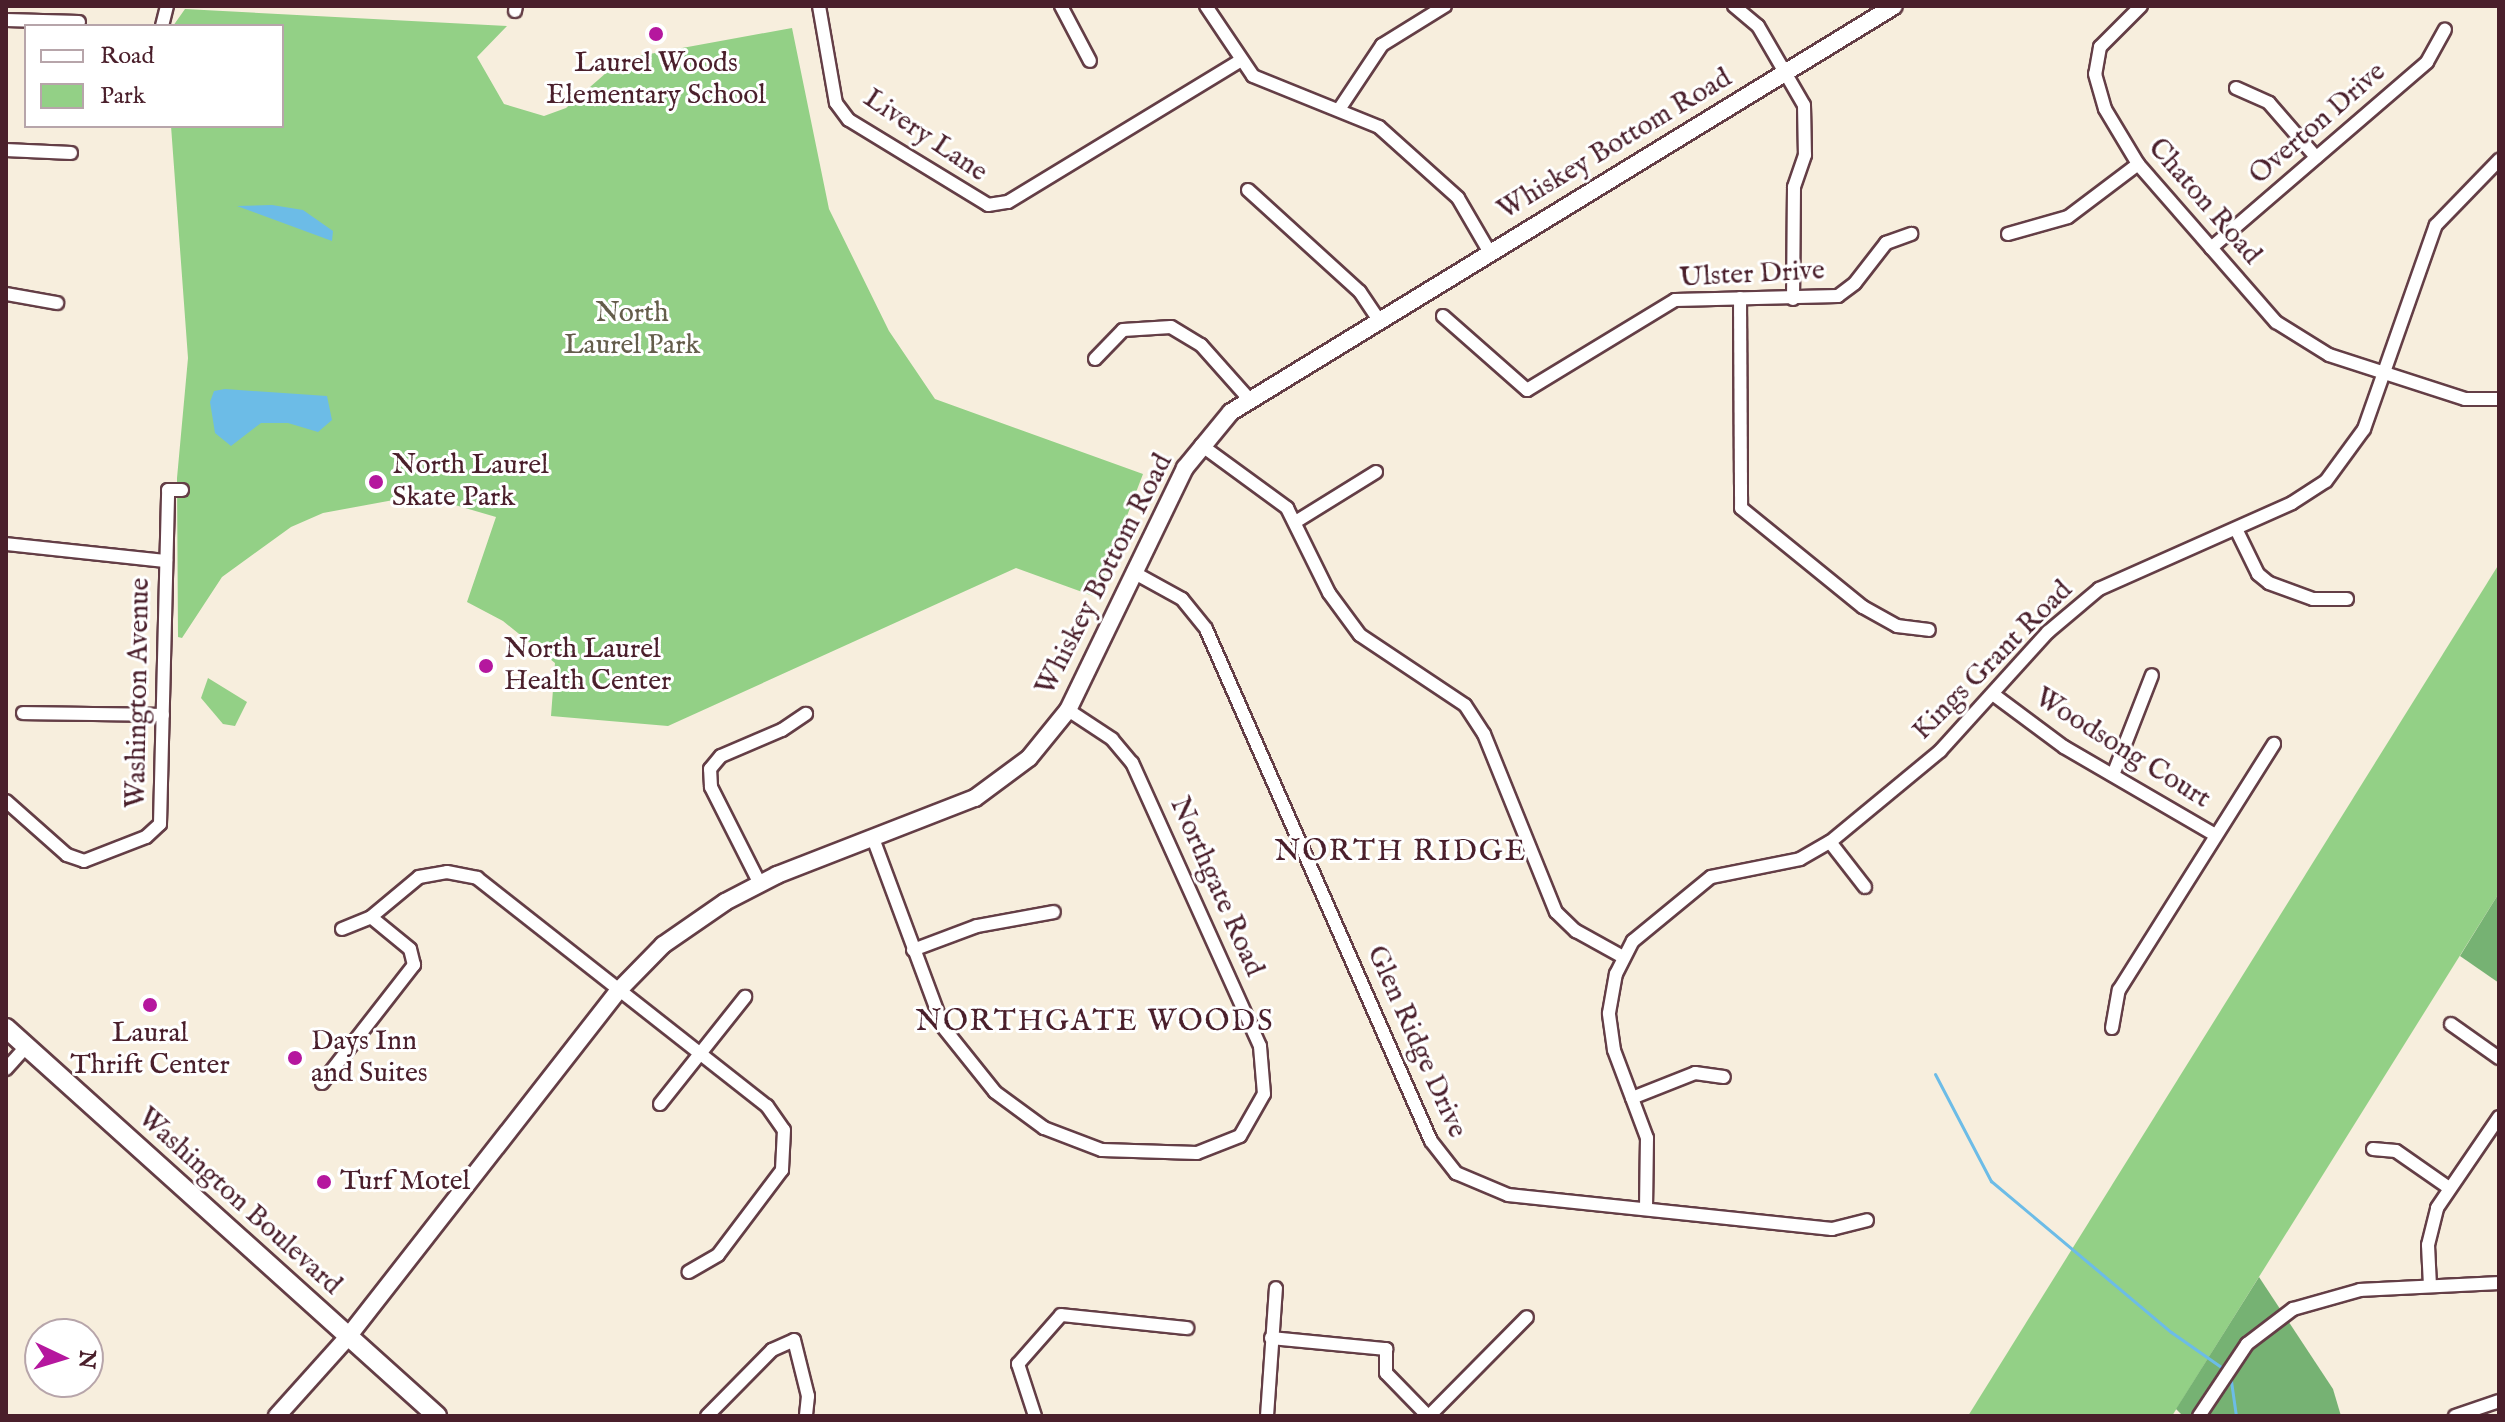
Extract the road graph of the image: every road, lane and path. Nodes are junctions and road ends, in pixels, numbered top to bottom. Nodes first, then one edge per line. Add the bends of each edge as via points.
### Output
1 (819, 6) edge
2 (1061, 6) edge
3 (1206, 6) edge
4 (1445, 6) edge
5 (1734, 6) edge
6 (1894, 6) edge
7 (2141, 6) edge
8 (6, 20) edge
9 (79, 22) dead end
10 (2445, 30) dead end
11 (1090, 61) dead end
12 (1240, 61) junction
13 (1787, 72) junction
14 (2236, 88) dead end
15 (1340, 108) junction
16 (6, 150) edge
17 (71, 153) dead end
18 (2316, 157) junction
19 (2499, 160) edge
20 (2138, 164) junction
21 (1248, 190) dead end
22 (1911, 234) dead end
23 (2008, 234) dead end
24 (2211, 248) junction
25 (1489, 251) junction
26 (6, 294) edge
27 (1740, 298) junction
28 (1793, 299) junction
29 (57, 303) dead end
30 (1443, 316) dead end
31 (1378, 319) junction
32 (1095, 359) dead end
33 (2384, 374) junction
34 (1248, 398) junction
35 (2499, 399) edge
36 (1201, 445) junction
37 (1376, 472) dead end
38 (182, 490) dead end
39 (1297, 521) junction
40 (2236, 529) junction
41 (6, 544) edge
42 (166, 561) junction
43 (1133, 572) junction
44 (2347, 599) dead end
45 (1929, 630) dead end
46 (2152, 675) dead end
47 (1994, 695) junction
48 (1068, 710) junction
49 (23, 713) dead end
50 (806, 714) dead end
51 (163, 715) junction
52 (2274, 744) dead end
53 (2113, 775) junction
54 (6, 801) edge
55 (2215, 835) junction
56 (874, 841) junction
57 (1830, 842) junction
58 (760, 884) junction
59 (1865, 887) dead end
60 (1054, 912) dead end
61 (371, 917) junction
62 (342, 929) dead end
63 (913, 950) junction
64 (1623, 957) junction
65 (619, 990) junction
66 (745, 997) dead end
67 (2451, 1024) dead end
68 (6, 1028) edge
69 (2112, 1028) dead end
70 (26, 1047) junction
71 (700, 1054) junction
72 (2499, 1058) edge
73 (6, 1069) edge
74 (1724, 1077) dead end
75 (322, 1083) dead end
76 (1632, 1098) junction
77 (660, 1104) dead end
78 (2499, 1117) edge
79 (2373, 1149) dead end
80 (2449, 1188) junction
81 (1646, 1209) junction
82 (1867, 1220) dead end
83 (689, 1272) dead end
84 (2499, 1283) edge
85 (2430, 1286) junction
86 (1276, 1288) dead end
87 (1527, 1317) dead end
88 (1187, 1328) dead end
89 (347, 1338) junction
90 (1271, 1338) junction
91 (2499, 1401) edge
92 (277, 1416) edge
93 (437, 1416) edge
94 (707, 1416) edge
95 (806, 1416) edge
96 (1035, 1416) edge
97 (1267, 1416) edge
98 (1428, 1416) edge
99 (2199, 1416) edge
100 (2455, 1416) edge

1 - 12 street, Livery Lane via 836,103 849,120 988,205 1008,202
2 - 11 street
3 - 12 street
4 - 15 street via 1382,45
5 - 13 street via 1758,26
6 - 13 street, Whiskey Bottom Road
7 - 20 street, Chaton Road via 2100,47 2095,74 2113,127
8 - 9 street
10 - 18 street, Overton Drive via 2427,62
12 - 15 street via 1270,87
13 - 25 street, Whiskey Bottom Road
13 - 28 street via 1804,105 1807,133 1794,187
14 - 18 street via 2269,103
15 - 25 street via 1379,127 1458,198
16 - 17 street
18 - 24 street, Overton Drive
19 - 33 street, Kings Grant Road via 2436,225
20 - 23 street via 2068,217
20 - 24 street, Chaton Road
21 - 31 street via 1360,292
22 - 28 street, Ulster Drive via 1886,243 1848,291 1828,299
24 - 33 street, Chaton Road via 2289,332 2320,351
25 - 31 street, Whiskey Bottom Road
26 - 29 street
27 - 28 street, Ulster Drive
27 - 30 street, Ulster Drive via 1675,300 1543,382 1521,387
27 - 45 street via 1741,508 1863,607 1897,626
31 - 34 street, Whiskey Bottom Road
32 - 34 street via 1123,330 1171,327 1201,345
33 - 35 street, Chaton Road via 2465,399
33 - 40 street, Kings Grant Road via 2364,429 2340,467 2310,492
34 - 36 street, Whiskey Bottom Road
36 - 39 street via 1276,499
36 - 43 street, Whiskey Bottom Road
37 - 39 street
38 - 42 street, Washington Avenue via 168,490
39 - 64 street via 1329,593 1349,622 1390,658 1455,695 1475,719 1556,912 1576,931
40 - 44 street via 2258,574 2269,583 2313,599
40 - 47 street, Kings Grant Road via 2099,589 2048,632
41 - 42 street
42 - 51 street, Washington Avenue
43 - 48 street, Whiskey Bottom Road
43 - 81 street, Glen Ridge Drive via 1182,599 1206,629 1442,1158 1456,1173 1487,1190
46 - 53 street
47 - 53 street, Woodsong Court via 2041,733
47 - 57 street, Kings Grant Road via 1940,751
48 - 56 street, Whiskey Bottom Road via 1029,758 975,798
48 - 63 street, Northgate Road via 1112,739 1132,763 1155,809 1260,1046 1264,1094 1252,1122 1225,1145 1161,1155 1102,1150 1044,1128 995,1092 957,1050
49 - 51 street
50 - 58 street via 721,756 710,769 711,787
51 - 54 street, Washington Avenue via 160,824 146,837 84,861 67,855
52 - 55 street, Woodsong Court
53 - 55 street, Woodsong Court
55 - 69 street via 2119,990
56 - 58 street, Whiskey Bottom Road
56 - 63 street, Northgate Road
57 - 59 street
57 - 64 street, Kings Grant Road via 1800,859 1711,877 1646,927
58 - 65 street, Whiskey Bottom Road via 692,923
60 - 63 street via 977,926
61 - 62 street
61 - 65 street via 419,877 447,872 477,878
61 - 75 street via 410,949 414,965
64 - 76 street, Kings Grant Road via 1609,1013 1614,1050
65 - 71 street
65 - 89 street, Whiskey Bottom Road
66 - 71 street
67 - 72 street
68 - 70 main road, Washington Boulevard
70 - 73 street
70 - 89 main road, Washington Boulevard
71 - 77 street
71 - 83 street via 776,1116 784,1130 786,1159 774,1186 718,1255
74 - 76 street via 1695,1073
76 - 81 street, Kings Grant Road via 1647,1138
78 - 80 street
79 - 80 street via 2396,1151
80 - 85 street via 2431,1227
81 - 82 street, Glen Ridge Drive via 1832,1229
84 - 85 street
85 - 99 street via 2316,1299 2276,1319 2234,1360
86 - 90 street
87 - 98 street
88 - 96 street via 1061,1315 1018,1364
89 - 92 street, Whiskey Bottom Road
89 - 93 main road, Washington Boulevard
90 - 97 street
90 - 98 street via 1386,1349 1386,1373
91 - 100 street
94 - 95 street via 772,1350 794,1340 808,1396

